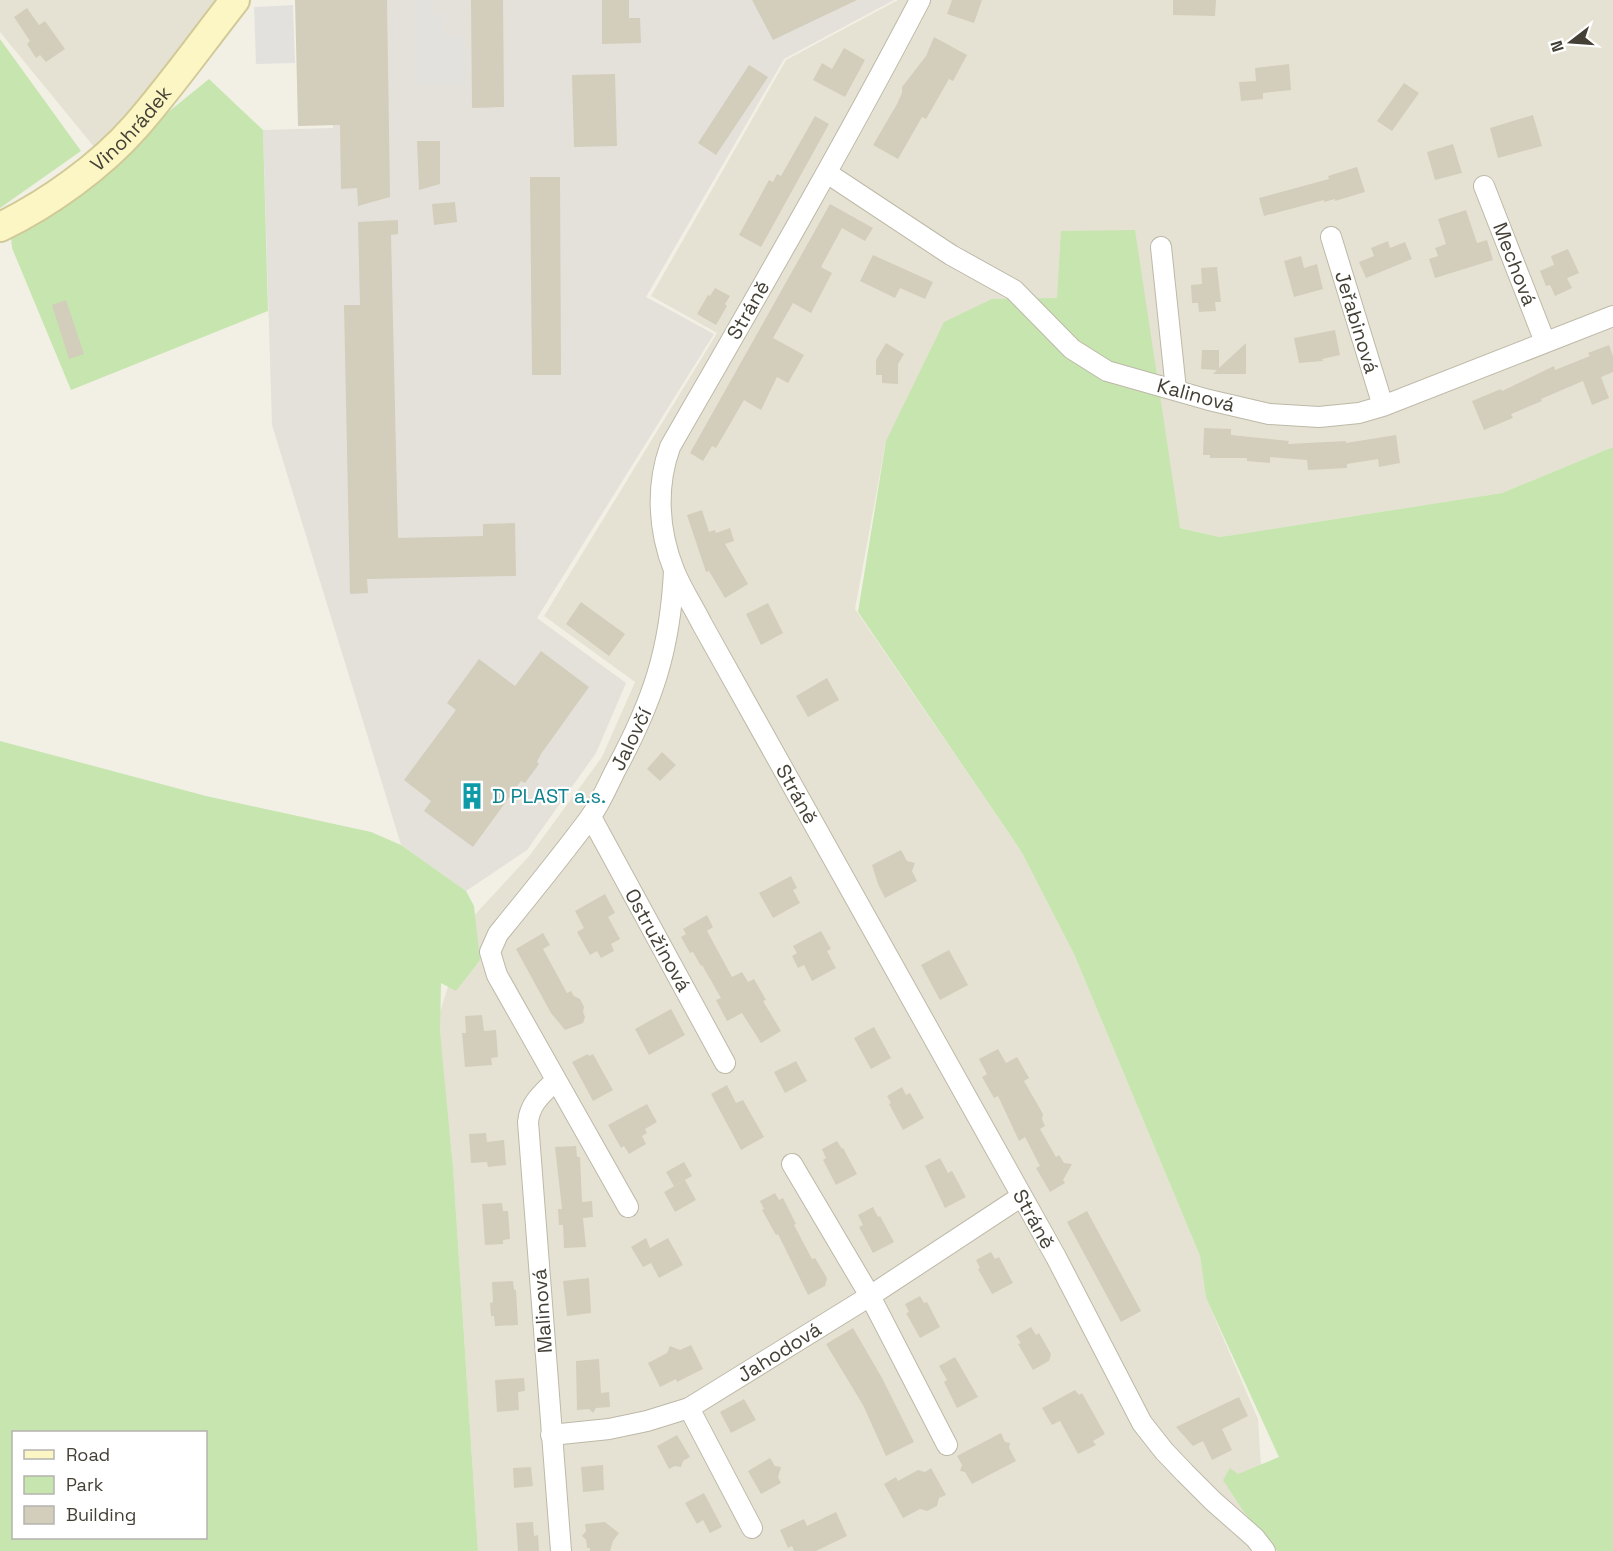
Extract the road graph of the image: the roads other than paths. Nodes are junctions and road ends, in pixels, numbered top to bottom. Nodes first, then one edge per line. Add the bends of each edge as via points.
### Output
1 (235, 0) edge
2 (920, 0) edge
3 (827, 173) junction
4 (1484, 186) dead end
5 (0, 227) edge
6 (1331, 237) dead end
7 (1161, 247) dead end
8 (1613, 316) edge
9 (1545, 342) junction
10 (1176, 390) junction
11 (1383, 406) junction
12 (674, 571) junction
13 (591, 817) junction
14 (725, 1063) dead end
15 (555, 1081) junction
16 (792, 1164) dead end
17 (1022, 1196) junction
18 (628, 1206) dead end
19 (870, 1296) junction
20 (688, 1408) junction
21 (551, 1435) junction
22 (947, 1444) dead end
23 (752, 1527) dead end
24 (561, 1551) edge
25 (1265, 1551) edge

1 - 5 street, Vinohrádek via 135,127 47,200
2 - 3 street, Stráně
3 - 10 street, Kalinová via 951,255 1014,290 1072,349 1107,371
3 - 12 street, Stráně via 662,467 662,523
4 - 9 street, Mechová
6 - 11 street, Jeřabinová
7 - 10 street
8 - 9 street, Kalinová
9 - 11 street, Kalinová
10 - 11 street, Kalinová via 1269,414 1319,417
12 - 13 street, Jalovčí via 670,620 652,696
12 - 17 street, Stráně
13 - 14 street, Ostružinová
13 - 15 street, Jalovčí via 490,952 497,975
15 - 18 street
15 - 21 street, Malinová via 534,1103 528,1122
16 - 19 street
17 - 19 street, Jahodová
17 - 25 street, Stráně via 1142,1423 1185,1473
19 - 20 street, Jahodová
19 - 22 street
20 - 21 street, Jahodová via 609,1429
20 - 23 street
21 - 24 street, Malinová

